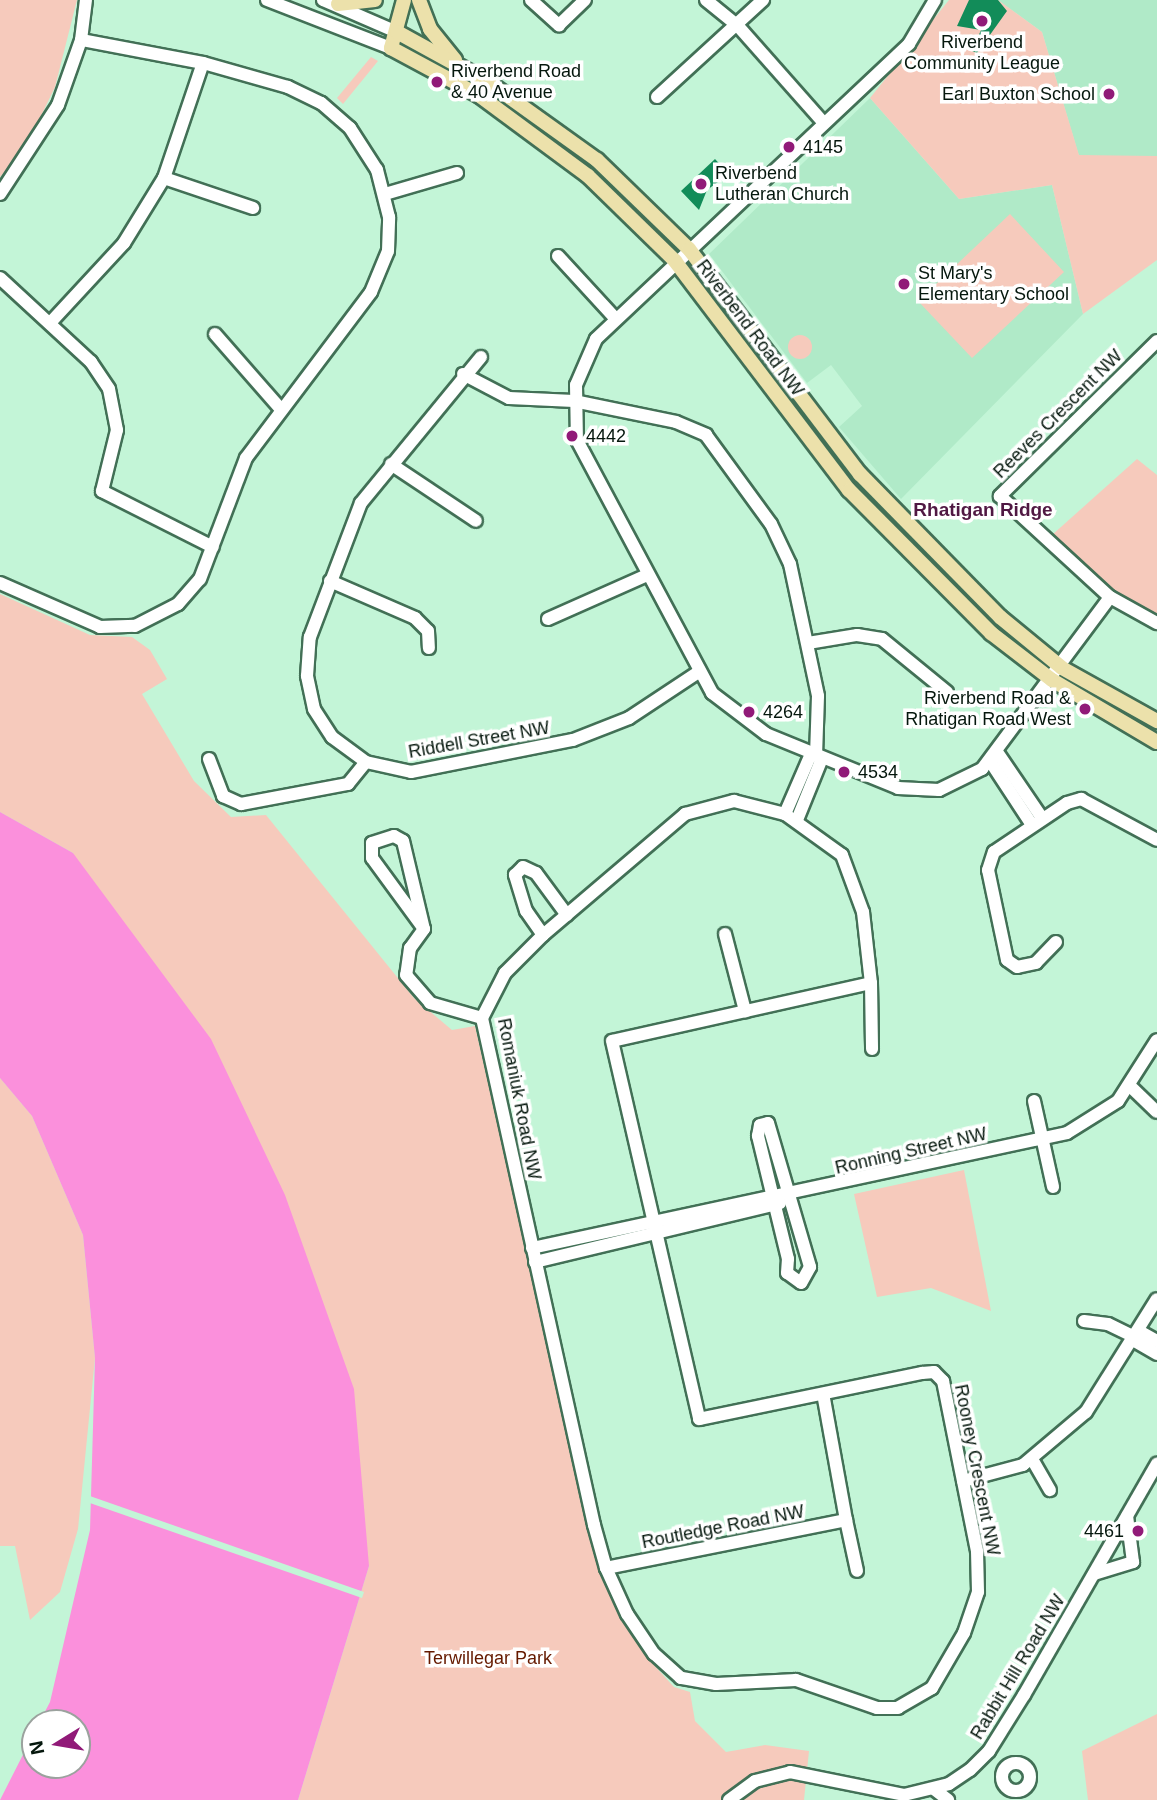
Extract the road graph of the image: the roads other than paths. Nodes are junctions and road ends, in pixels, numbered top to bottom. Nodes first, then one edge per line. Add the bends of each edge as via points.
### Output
1 (86, 0) edge
2 (267, 0) edge
3 (323, 0) edge
4 (375, 0) edge
5 (404, 0) edge
6 (419, 0) edge
7 (531, 0) edge
8 (585, 0) edge
9 (706, 0) edge
10 (762, 0) edge
11 (935, 0) edge
12 (338, 4) junction
13 (738, 26) junction
14 (397, 32) junction
15 (81, 40) junction
16 (391, 48) junction
17 (203, 63) junction
18 (461, 66) junction
19 (657, 97) dead end
20 (822, 121) junction
21 (457, 173) dead end
22 (164, 178) junction
23 (0, 194) edge
24 (385, 194) junction
25 (253, 208) dead end
26 (689, 249) junction
27 (558, 256) dead end
28 (675, 261) junction
29 (0, 278) edge
30 (615, 318) junction
31 (50, 323) junction
32 (215, 334) dead end
33 (1157, 341) edge
34 (481, 357) dead end
35 (463, 374) junction
36 (574, 401) junction
37 (279, 407) junction
38 (391, 464) junction
39 (476, 521) dead end
40 (213, 547) junction
41 (645, 576) junction
42 (330, 581) junction
43 (0, 583) edge
44 (1110, 597) junction
45 (548, 619) dead end
46 (1157, 623) edge
47 (808, 643) junction
48 (429, 648) dead end
49 (1062, 667) junction
50 (697, 673) junction
51 (1052, 680) junction
52 (947, 692) dead end
53 (1157, 720) edge
54 (1157, 741) edge
55 (816, 756) junction
56 (994, 756) junction
57 (209, 759) dead end
58 (366, 762) junction
59 (791, 817) junction
60 (1037, 821) junction
61 (1157, 840) edge
62 (568, 915) junction
63 (424, 929) junction
64 (724, 934) dead end
65 (543, 935) junction
66 (1056, 942) dead end
67 (871, 983) junction
68 (745, 1011) junction
69 (482, 1018) junction
70 (1157, 1040) edge
71 (872, 1049) dead end
72 (1130, 1086) junction
73 (1034, 1101) dead end
74 (1157, 1112) edge
75 (1041, 1140) junction
76 (1053, 1187) dead end
77 (789, 1196) junction
78 (773, 1202) junction
79 (653, 1229) junction
80 (532, 1248) junction
81 (535, 1262) junction
82 (1157, 1299) edge
83 (1084, 1321) dead end
84 (1136, 1336) junction
85 (1157, 1342) edge
86 (1157, 1354) edge
87 (823, 1394) junction
88 (1032, 1459) junction
89 (1157, 1464) edge
90 (963, 1481) junction
91 (1050, 1490) dead end
92 (1127, 1516) junction
93 (846, 1520) junction
94 (606, 1568) junction
95 (857, 1571) dead end
96 (1094, 1574) junction
97 (932, 1794) edge
98 (729, 1800) edge
99 (948, 1800) edge

1 - 15 street
2 - 16 street, Riverbend Road NW
3 - 12 street, Riverbend Road NW
4 - 12 main road
5 - 14 main road
6 - 18 main road via 430,29
7 - 8 street via 559,25
9 - 13 street
10 - 13 street
11 - 20 street via 909,44
12 - 14 street, Riverbend Road NW
13 - 19 street
13 - 20 street
14 - 16 main road
14 - 18 main road, Riverbend Road NW
15 - 17 street
15 - 23 street via 48,125
16 - 28 main road, Riverbend Road NW via 480,96 588,176
17 - 22 street
17 - 24 street via 288,87 331,111 365,148
18 - 26 main road, Riverbend Road NW via 597,160
20 - 26 street
21 - 24 street
22 - 25 street
22 - 31 street via 124,243
24 - 37 street via 389,240 377,282
26 - 28 street
26 - 49 main road, Riverbend Road NW via 860,474 1000,617
27 - 30 street
28 - 30 street
28 - 51 main road, Riverbend Road NW via 849,490 991,633
29 - 31 street
30 - 36 street via 582,361
31 - 40 street via 98,370 113,399 117,430 102,491
32 - 37 street
33 - 44 street, Reeves Crescent NW via 1000,496
34 - 35 street
35 - 36 street via 509,398
35 - 38 street
36 - 41 street via 581,453
36 - 47 street via 676,422 706,435 781,543
37 - 40 street via 246,458
38 - 39 street
38 - 42 street via 356,512
40 - 43 street via 187,596 135,626 91,625
41 - 45 street
41 - 50 street
42 - 48 street via 415,618 428,631
42 - 58 street via 307,647 309,692 332,737
44 - 46 street
44 - 49 street
47 - 52 street via 858,635 882,639
47 - 55 street via 820,708
49 - 51 street
49 - 53 main road, Riverbend Road NW
50 - 55 street via 738,717
50 - 58 street, Riddell Street NW via 629,718 573,740 411,772
51 - 54 main road, Riverbend Road NW
51 - 56 street
55 - 56 street via 918,792 963,782
55 - 59 street
56 - 60 street
57 - 58 street via 223,796 241,804 348,784
59 - 62 street, Romaniuk Road NW via 734,801 685,814
59 - 67 street, Romaniuk Road NW via 842,855 863,912
60 - 61 street via 1081,799
60 - 66 street via 989,860 1005,956 1013,966 1036,963
62 - 65 street, Romaniuk Road NW
62 - 65 street via 536,873 523,867 515,875 526,911
63 - 63 street via 403,841 394,836 372,843 372,858
63 - 69 street via 410,948 406,975 430,1003
64 - 68 street
65 - 69 street, Romaniuk Road NW via 505,973
67 - 68 street
67 - 71 street, Romaniuk Road NW
68 - 79 street via 612,1041
69 - 80 street, Romaniuk Road NW
70 - 72 street, Ronning Street NW
72 - 74 street
72 - 75 street, Ronning Street NW via 1090,1124
73 - 75 street
75 - 76 street
75 - 77 street, Ronning Street NW
77 - 78 street, Ronning Street NW
77 - 78 street via 768,1123 760,1125 758,1136
77 - 78 street via 810,1267 802,1283 786,1273 788,1259
78 - 79 street, Ronning Street NW
79 - 80 street, Ronning Street NW
79 - 81 street, Ronning Street NW
79 - 87 street, Rooney Crescent NW via 699,1419
80 - 81 street, Rooney Crescent NW
81 - 94 street, Rooney Crescent NW
82 - 84 street
83 - 84 street via 1108,1324
84 - 85 street
84 - 86 street
84 - 88 street via 1094,1404
87 - 90 street, Rooney Crescent NW via 938,1374
87 - 93 street
88 - 90 street
88 - 91 street
89 - 92 street, Rabbit Hill Road NW
90 - 94 street, Rooney Crescent NW via 977,1551 976,1605 932,1688 906,1706 877,1708 796,1679 716,1684 681,1678 654,1654
92 - 96 street, Rabbit Hill Road NW
92 - 96 street via 1133,1562
93 - 94 street, Routledge Road NW
93 - 95 street
96 - 97 street, Rabbit Hill Road NW via 989,1751 962,1776
97 - 98 street, Rabbit Hill Road NW via 893,1794 817,1773 790,1772 755,1781
97 - 99 street

